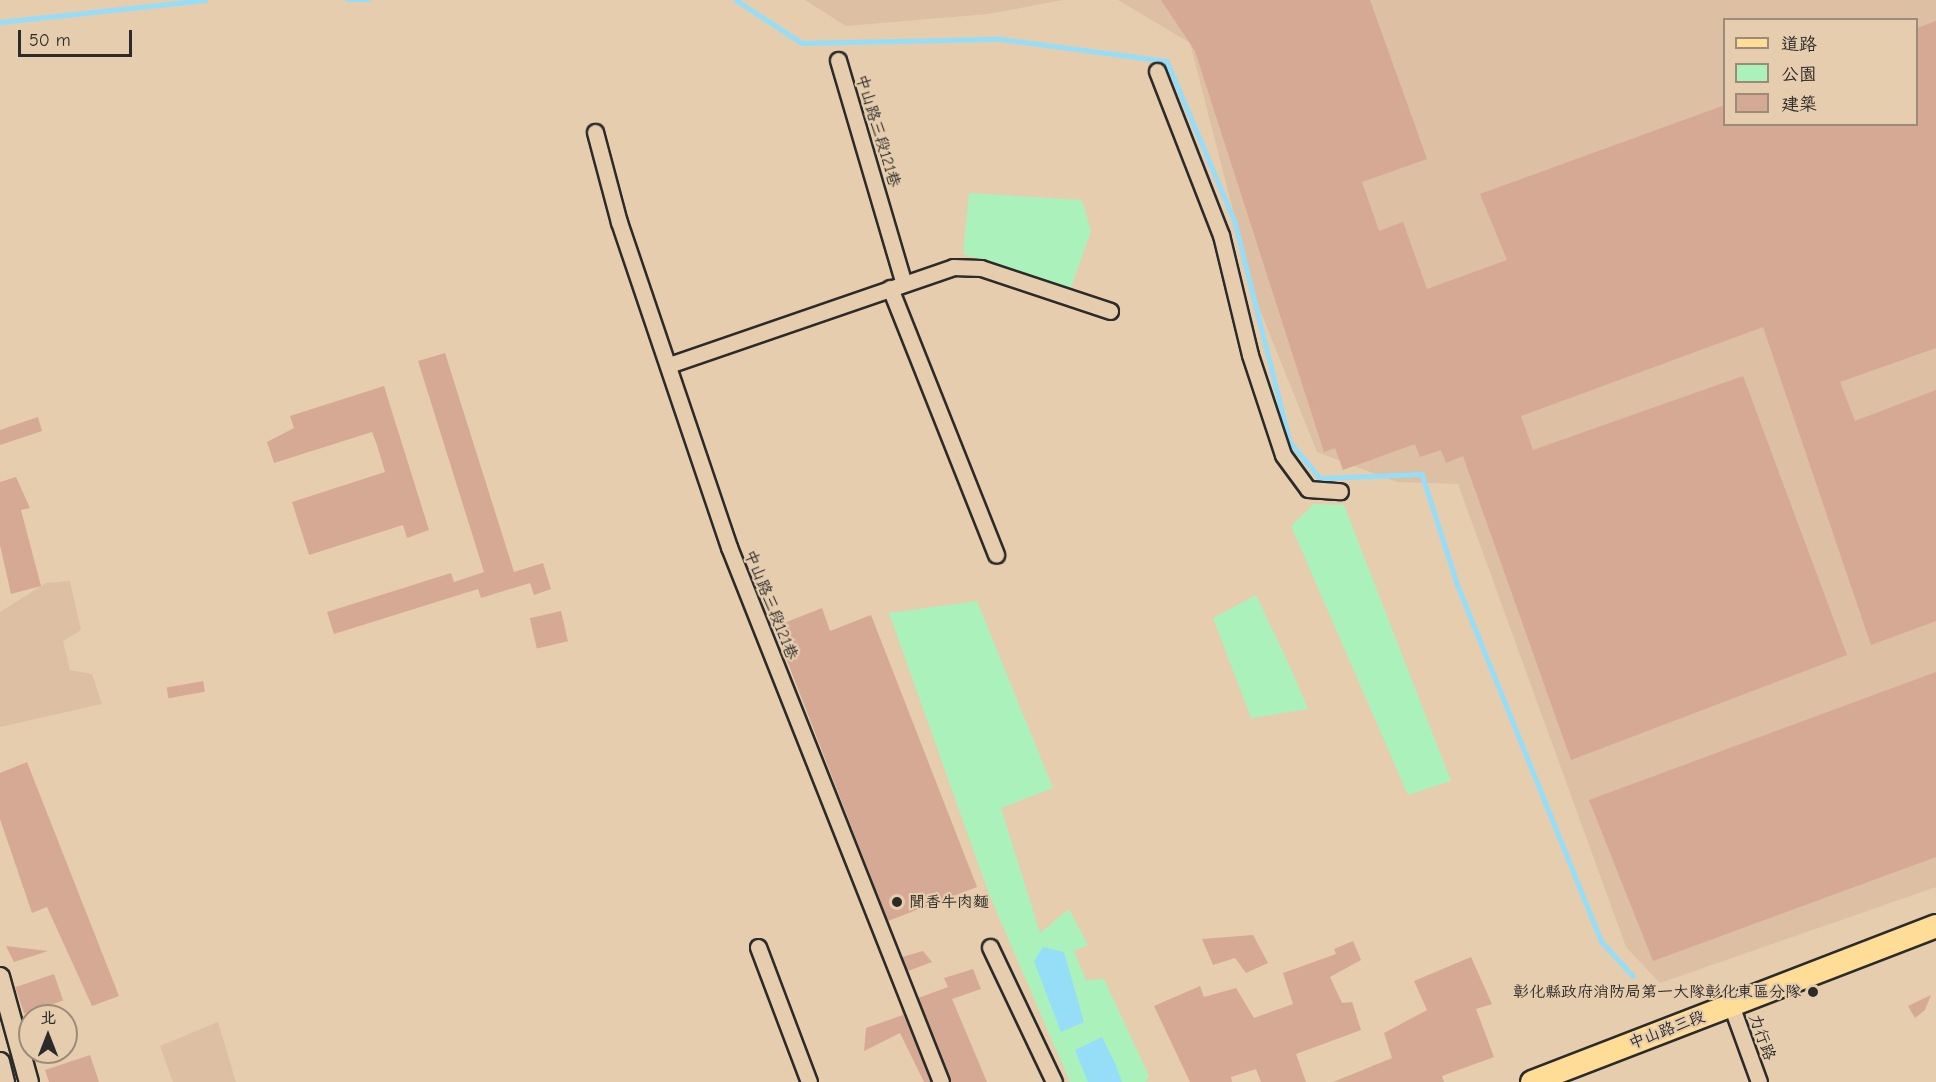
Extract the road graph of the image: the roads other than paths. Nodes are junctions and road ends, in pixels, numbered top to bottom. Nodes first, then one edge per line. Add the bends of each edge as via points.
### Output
1 (838, 60) dead end
2 (1156, 71) dead end
3 (595, 132) dead end
4 (897, 285) junction
5 (1110, 311) dead end
6 (669, 365) junction
7 (1340, 491) dead end
8 (996, 555) dead end
9 (1936, 926) edge
10 (758, 947) dead end
11 (990, 947) dead end
12 (0, 977) edge
13 (1731, 1005) junction
14 (0, 1062) edge
15 (1540, 1080) edge
16 (5, 1082) edge
17 (29, 1082) edge
18 (809, 1082) edge
19 (941, 1082) edge
20 (1054, 1082) edge
21 (1759, 1082) edge

1 - 4 street, 中山路三段121巷
2 - 7 street via 1221,235 1250,355 1283,454 1308,489
3 - 6 street, 中山路三段121巷 via 619,222
4 - 5 street via 953,267 981,268
4 - 6 street
4 - 8 street, 中山路三段121巷
6 - 19 street, 中山路三段121巷 via 729,547
9 - 13 main road, 中山路三段
10 - 18 street
11 - 20 street
12 - 17 street
13 - 15 main road, 中山路三段
13 - 21 street, 力行路
14 - 16 street

